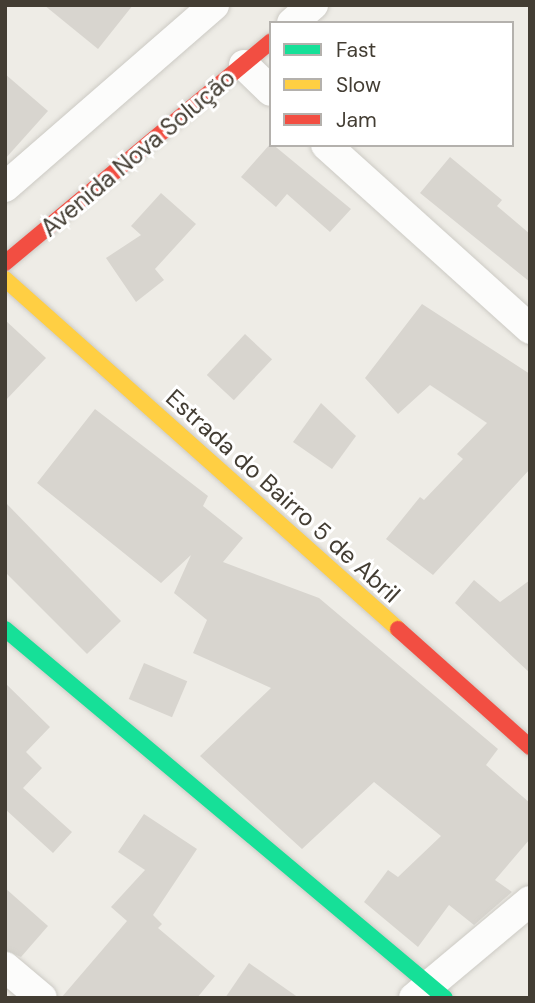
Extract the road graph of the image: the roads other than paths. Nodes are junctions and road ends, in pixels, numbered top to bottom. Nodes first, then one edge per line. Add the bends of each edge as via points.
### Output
1 (313, 5) edge
2 (193, 11) edge
3 (294, 21) edge
4 (269, 43) edge
5 (244, 65) junction
6 (269, 89) edge
7 (328, 147) edge
8 (5, 187) edge
9 (5, 263) edge
10 (5, 279) edge
11 (530, 329) edge
12 (5, 629) edge
13 (530, 747) edge
14 (530, 901) edge
15 (5, 967) edge
16 (430, 993) edge
17 (42, 998) edge

1 - 3 street
2 - 8 street
4 - 5 street, Avenida Nova Solução
5 - 6 street
5 - 9 street, Avenida Nova Solução
7 - 11 street
10 - 13 street, Estrada do Bairro 5 de Abril
12 - 16 street
14 - 16 street
15 - 17 street

